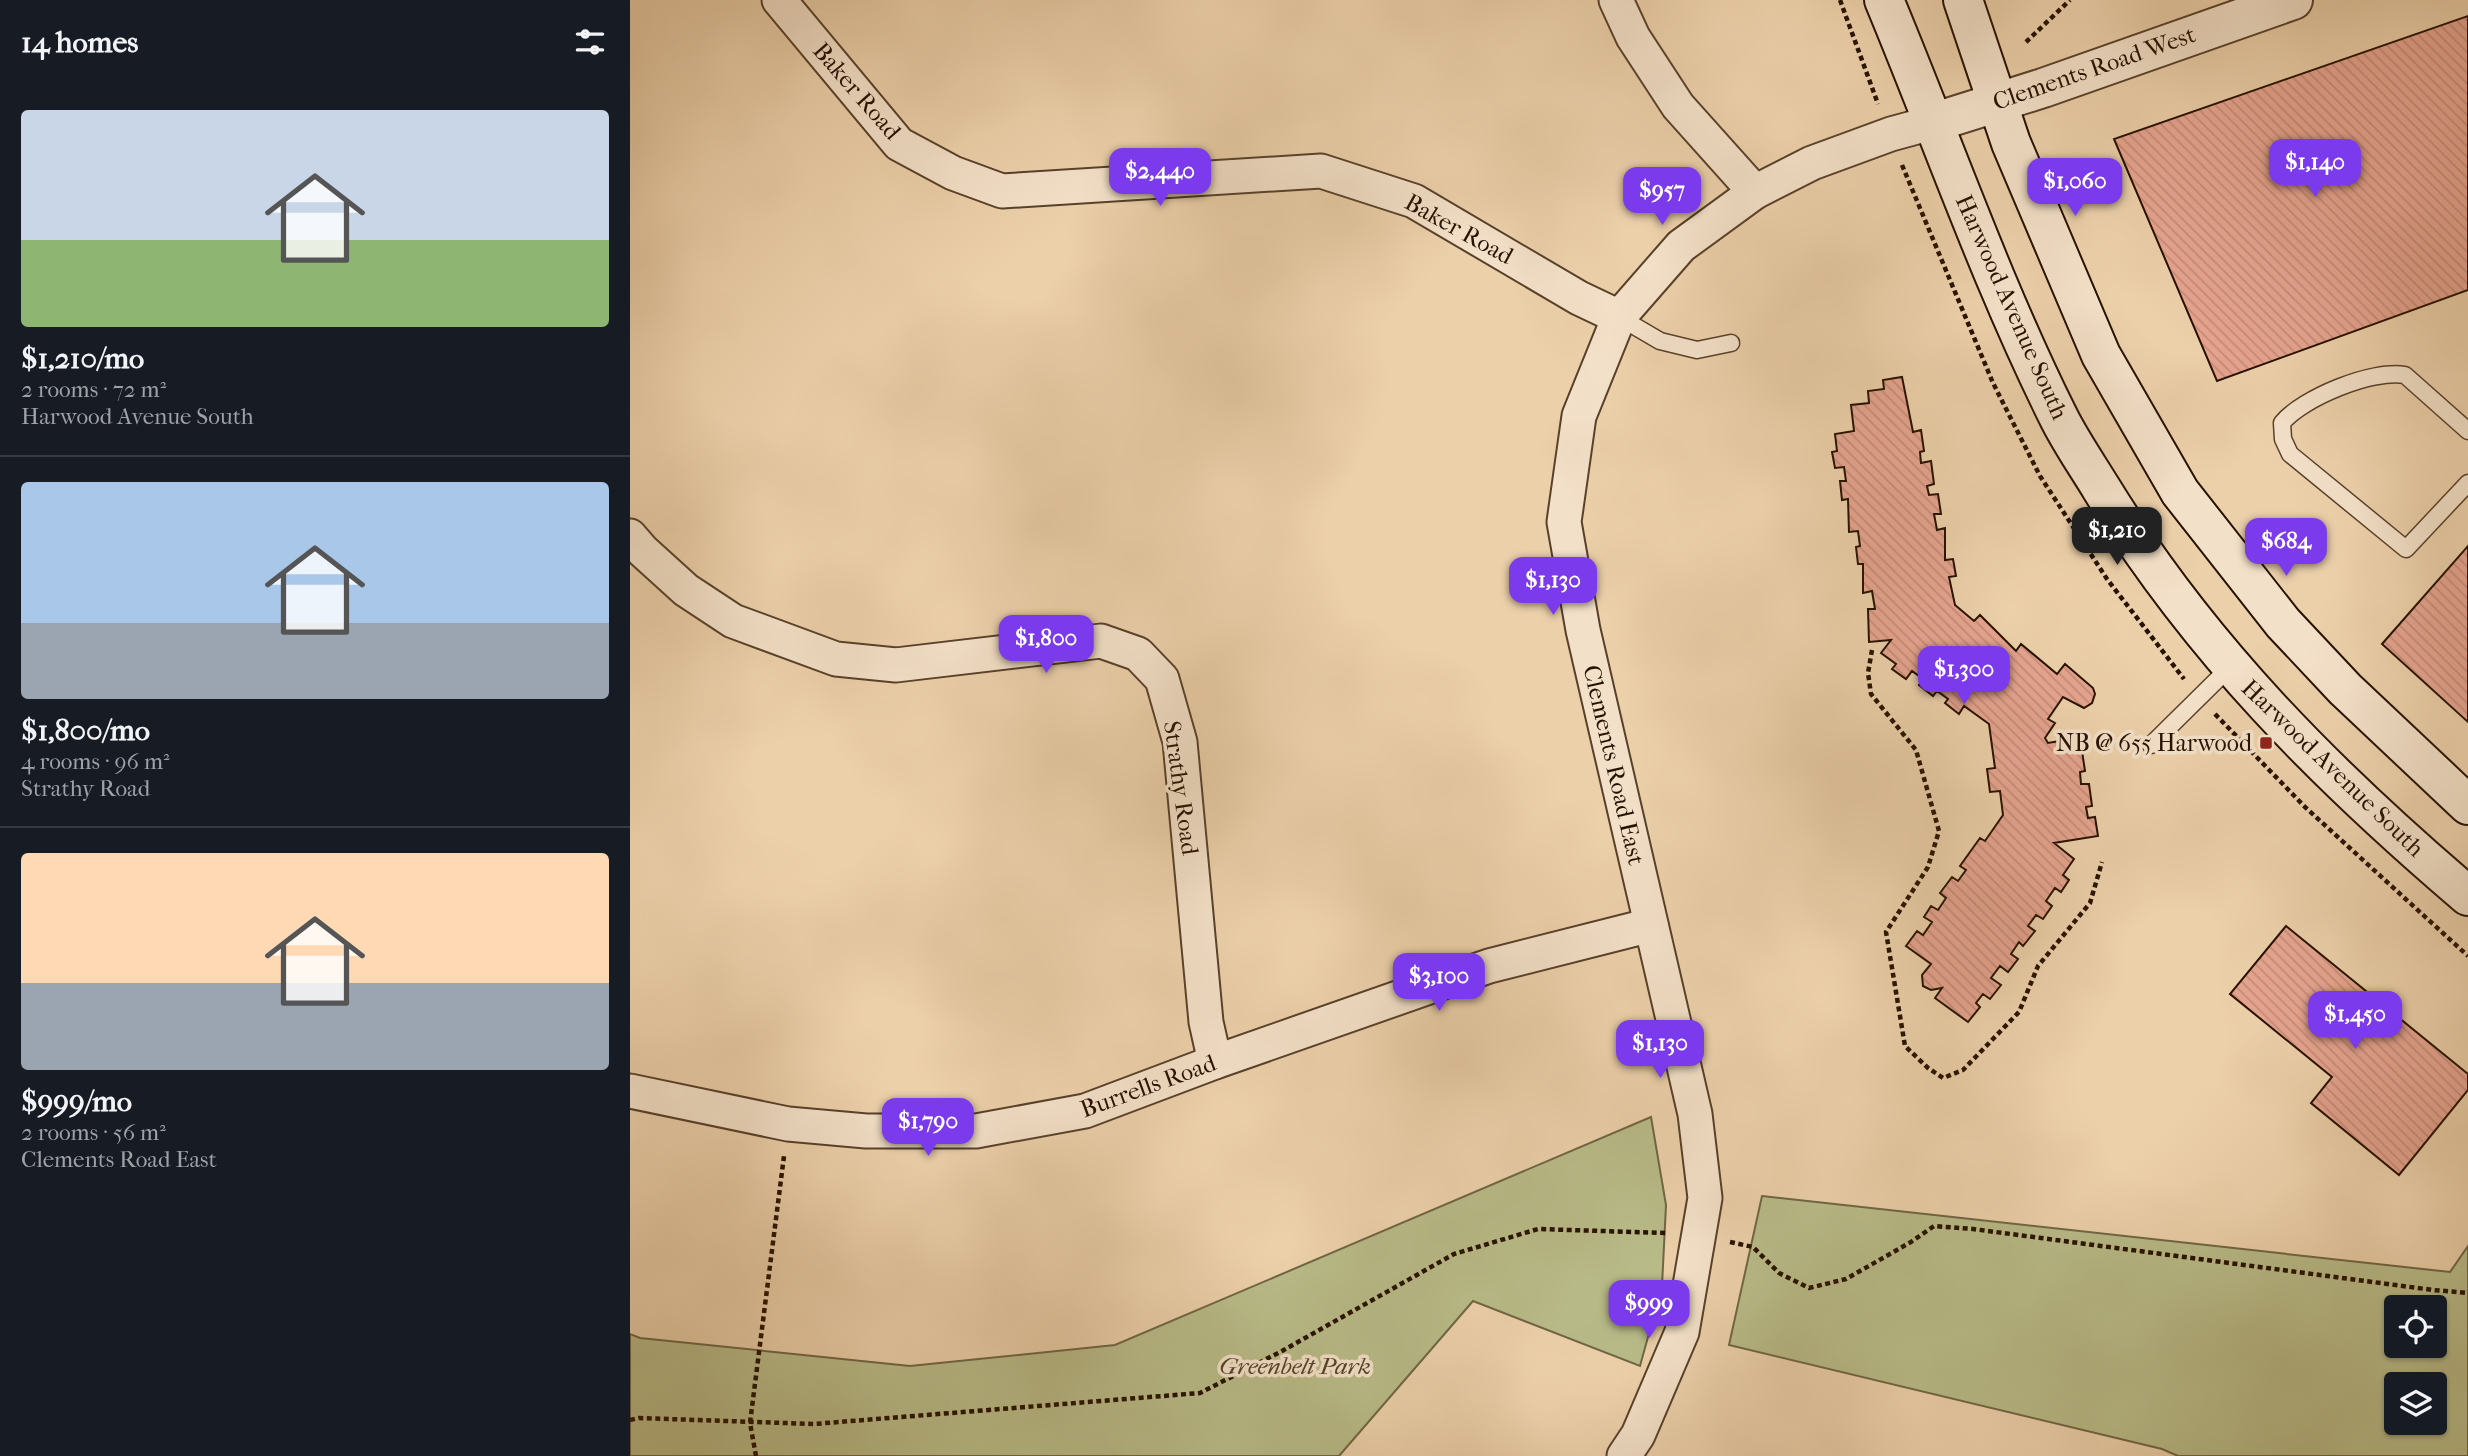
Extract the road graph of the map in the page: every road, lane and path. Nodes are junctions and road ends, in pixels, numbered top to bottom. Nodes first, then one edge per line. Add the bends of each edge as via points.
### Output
1 (779, 0) edge
2 (1616, 0) edge
3 (1840, 0) edge
4 (1884, 0) edge
5 (1963, 0) edge
6 (2070, 0) edge
7 (2293, 0) edge
8 (2026, 41) dead end
9 (1877, 102) dead end
10 (1996, 102) junction
11 (1935, 122) junction
12 (1755, 191) junction
13 (1619, 317) junction
14 (1731, 344) dead end
15 (2468, 431) edge
16 (2468, 483) edge
17 (630, 536) edge
18 (1872, 650) dead end
19 (2230, 667) junction
20 (2151, 745) dead end
21 (2468, 805) edge
22 (2102, 862) dead end
23 (2468, 896) edge
24 (1651, 925) junction
25 (1215, 1062) junction
26 (630, 1091) edge
27 (788, 1124) junction
28 (1698, 1236) junction
29 (2468, 1293) edge
30 (630, 1420) edge
31 (750, 1423) junction
32 (757, 1456) edge
33 (1624, 1456) edge

1 - 13 street, Baker Road via 899,144 953,173 1002,191 1321,171 1414,201
2 - 12 street via 1633,37 1678,106
3 - 9 path
4 - 11 main road, Harwood Avenue South
5 - 10 main road
6 - 8 path
7 - 10 main road, Clements Road West
10 - 11 main road, Clements Road West
10 - 21 main road via 2101,355 2180,492 2283,623 2345,690
11 - 12 street, Clements Road East via 1812,163
11 - 19 main road, Harwood Avenue South via 2001,294 2060,420 2130,535
12 - 13 street, Clements Road East via 1681,246
13 - 14 lane via 1660,341 1698,350
13 - 24 street, Clements Road East via 1579,415 1564,522 1583,630
15 - 16 lane via 2405,375 2393,373 2305,403 2281,423 2290,454 2406,549
17 - 25 street, Strathy Road via 686,590 733,621 836,659 896,665 1101,641 1138,654 1162,679 1180,742 1206,1022
18 - 22 path via 1871,694 1916,750 1939,831 1928,867 1886,932 1905,1046 1928,1068 1943,1078 1963,1070 2019,1012 2038,966 2090,903
19 - 20 lane
19 - 23 main road, Harwood Avenue South via 2333,776
24 - 25 street, Burrells Road via 1489,966
24 - 28 street, Clements Road East via 1695,1114 1705,1198
25 - 27 street, Burrells Road via 1085,1111 976,1131 866,1131
26 - 27 street, Burrells Road
27 - 31 path
28 - 29 path via 1753,1247 1779,1273 1810,1288 1846,1279 1934,1226
28 - 31 path via 1538,1229 1454,1254 1200,1393 814,1424
28 - 33 street, Clements Road East via 1682,1332 1638,1435
30 - 31 path
31 - 32 path

